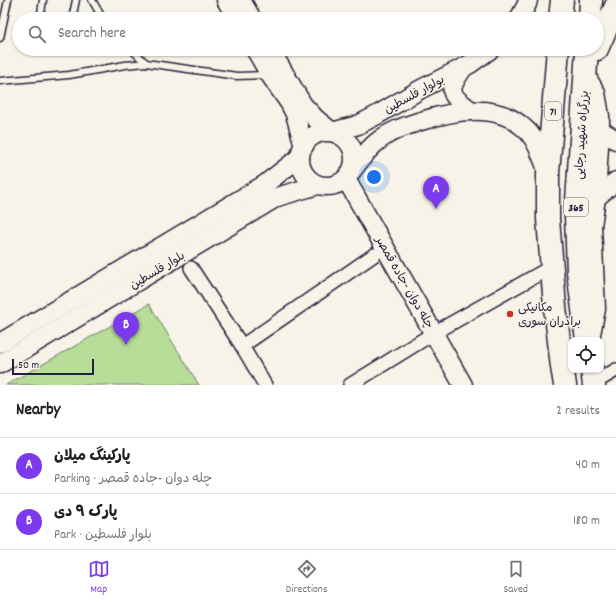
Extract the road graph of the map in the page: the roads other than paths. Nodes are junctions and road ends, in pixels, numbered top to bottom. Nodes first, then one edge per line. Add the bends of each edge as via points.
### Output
1 (8, 0) edge
2 (43, 0) edge
3 (76, 0) edge
4 (92, 0) edge
5 (226, 0) edge
6 (241, 0) edge
7 (528, 0) edge
8 (562, 0) edge
9 (591, 0) edge
10 (615, 6) edge
11 (41, 12) edge
12 (73, 12) edge
13 (99, 12) edge
14 (233, 12) edge
15 (248, 12) edge
16 (523, 12) edge
17 (561, 12) edge
18 (590, 12) edge
19 (604, 32) edge
20 (0, 38) edge
21 (138, 56) edge
22 (261, 56) edge
23 (272, 56) edge
24 (480, 56) edge
25 (557, 56) edge
26 (586, 56) edge
27 (594, 56) edge
28 (146, 63) junction
29 (464, 67) junction
30 (276, 72) junction
31 (585, 74) junction
32 (0, 81) edge
33 (472, 111) junction
34 (600, 130) junction
35 (332, 132) junction
36 (616, 140) edge
37 (302, 151) junction
38 (548, 173) junction
39 (349, 175) junction
40 (616, 181) edge
41 (318, 185) junction
42 (596, 198) junction
43 (374, 255) dead end
44 (553, 266) junction
45 (191, 268) dead end
46 (60, 307) junction
47 (71, 321) junction
48 (434, 333) junction
49 (587, 337) edge
50 (591, 337) edge
51 (0, 343) edge
52 (242, 346) junction
53 (0, 364) edge
54 (616, 370) edge
55 (593, 379) edge
56 (265, 385) edge
57 (350, 385) edge
58 (464, 385) edge
59 (566, 385) edge

1 - 20 lane
2 - 11 lane
3 - 12 lane
4 - 13 lane
5 - 14 street
6 - 15 street
7 - 16 street
8 - 17 highway
9 - 18 highway
10 - 19 highway
21 - 28 lane
22 - 30 street
23 - 30 street
24 - 29 street, بولوار فلسطین
25 - 38 highway, 71
26 - 31 highway, بزرگراه شهید رجایی
27 - 31 highway
28 - 30 lane via 237,76
28 - 32 lane
29 - 33 street via 452,85 452,91 458,101
29 - 35 street, بولوار فلسطین via 364,122
30 - 35 street via 316,119
30 - 37 street via 295,114
31 - 34 street via 596,93
31 - 49 highway, بزرگراه شهید رجایی / 365 via 576,216 578,271
33 - 38 street, بولوار فلسطین via 498,114 523,126 538,147
33 - 39 street, بولوار فلسطین via 457,112 401,127 377,142 364,154
34 - 36 street
34 - 42 street
35 - 37 street via 313,136
35 - 39 street via 344,137 352,147 354,159
37 - 41 street via 300,163 304,174 312,183
37 - 46 street, بلوار فلسطین via 264,185
38 - 44 highway, 365 via 548,219
39 - 41 street via 336,185
39 - 48 street, چله دوان -جاده قمصر
40 - 42 street
41 - 47 street, بلوار فلسطین via 277,197
42 - 50 street via 592,226 596,309
43 - 52 street
44 - 48 street
44 - 59 highway, 365 via 555,307
45 - 52 street
46 - 47 street
46 - 51 street, بلوار فلسطین
47 - 53 street, بلوار فلسطین
48 - 57 street
48 - 58 street, چله دوان -جاده قمصر
52 - 56 street
54 - 55 street

